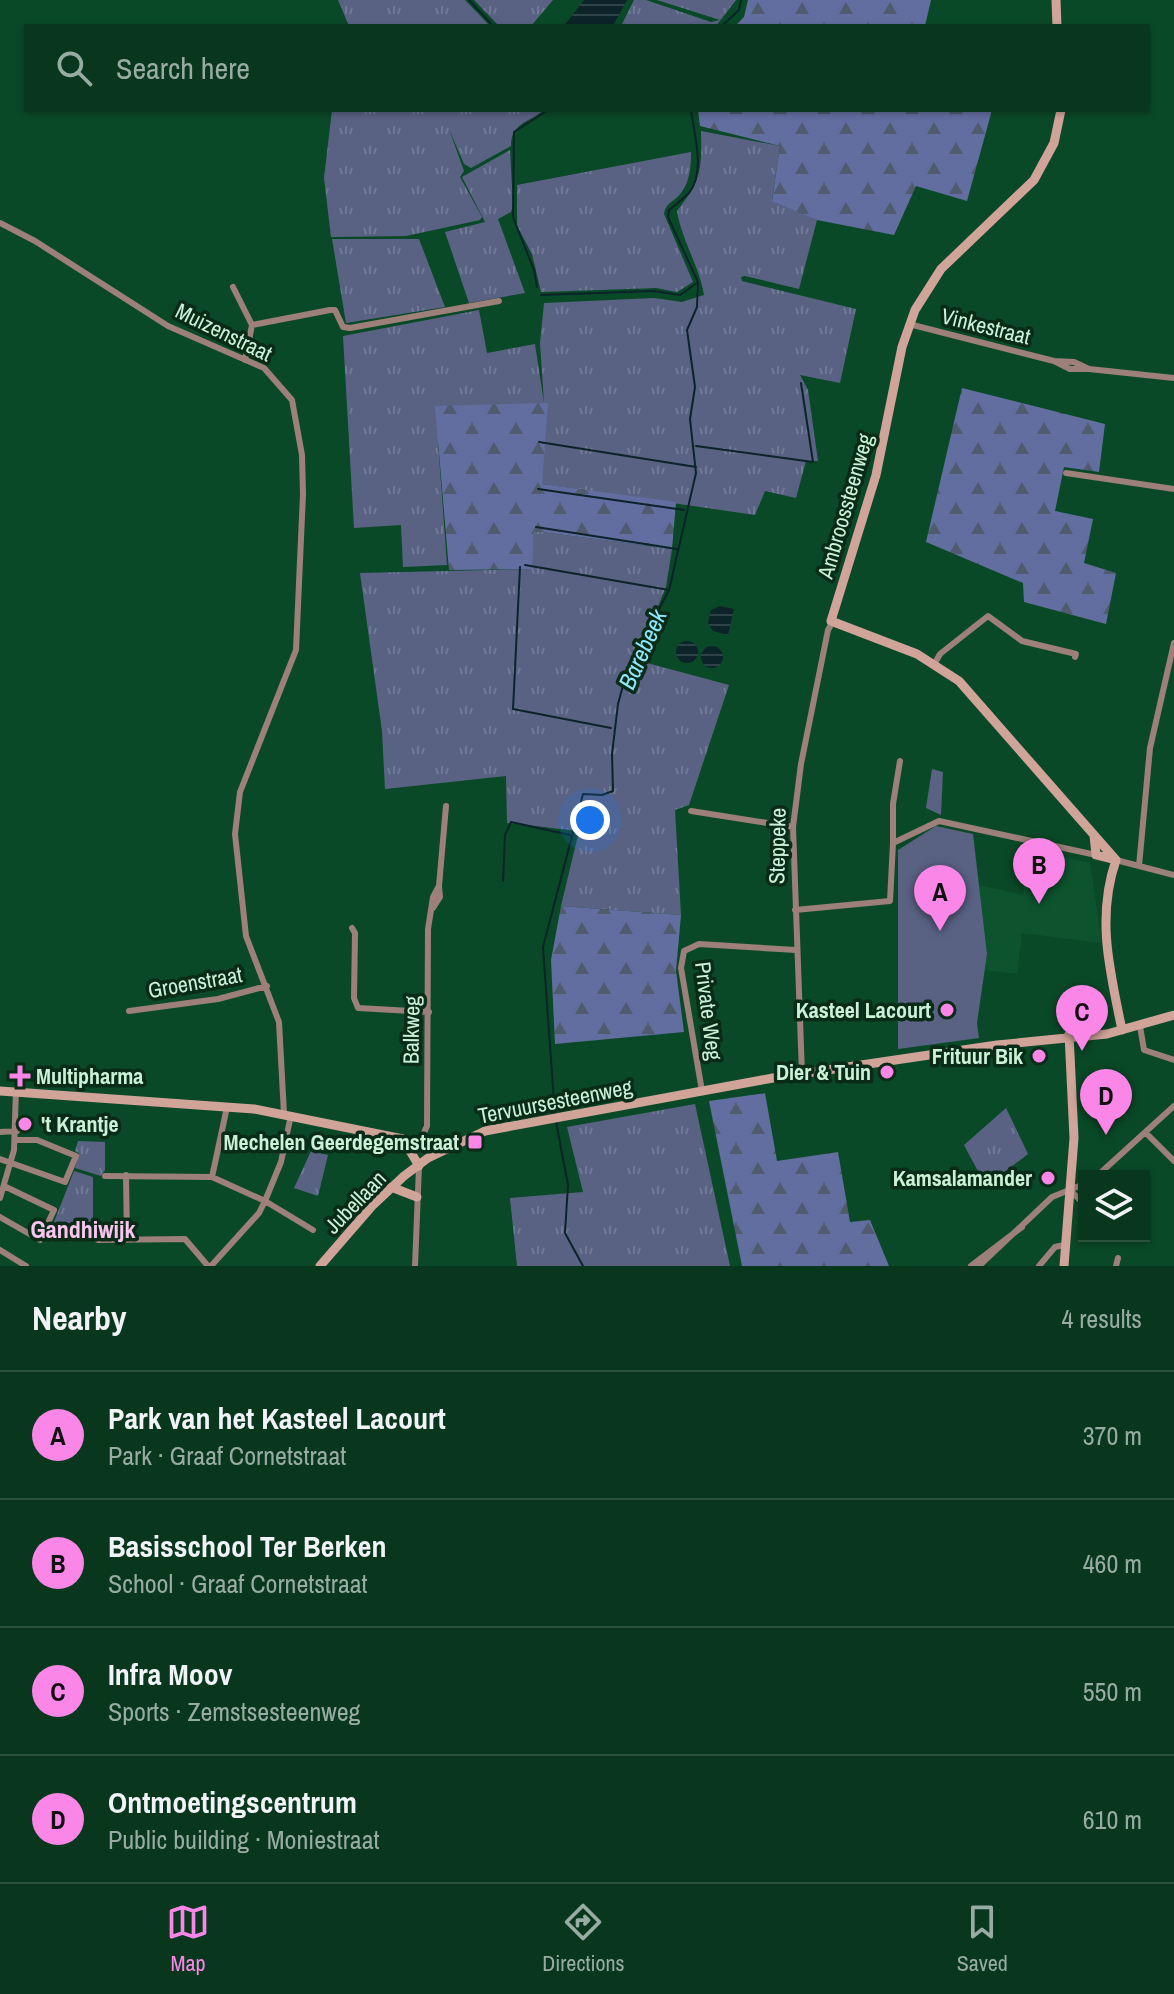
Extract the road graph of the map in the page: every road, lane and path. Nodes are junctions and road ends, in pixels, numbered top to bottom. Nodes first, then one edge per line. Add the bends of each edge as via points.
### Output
1 (1056, 0) edge
2 (1057, 24) edge
3 (1061, 112) edge
4 (0, 223) edge
5 (233, 287) dead end
6 (499, 301) dead end
7 (909, 324) junction
8 (252, 325) junction
9 (245, 360) junction
10 (1174, 378) edge
11 (1066, 473) dead end
12 (1174, 489) edge
13 (832, 623) junction
14 (1174, 643) edge
15 (1075, 657) dead end
16 (935, 663) junction
17 (900, 761) dead end
18 (446, 806) dead end
19 (691, 811) dead end
20 (793, 827) junction
21 (1094, 835) junction
22 (893, 843) junction
23 (1096, 855) junction
24 (1116, 860) junction
25 (1139, 866) junction
26 (1174, 875) edge
27 (795, 910) junction
28 (352, 928) dead end
29 (796, 950) junction
30 (267, 986) junction
31 (129, 1011) dead end
32 (429, 1012) junction
33 (1174, 1015) edge
34 (1140, 1026) junction
35 (1122, 1030) junction
36 (1069, 1036) junction
37 (1174, 1060) edge
38 (802, 1074) junction
39 (16, 1090) junction
40 (0, 1091) edge
41 (702, 1093) junction
42 (1174, 1106) edge
43 (227, 1107) junction
44 (288, 1114) junction
45 (0, 1132) edge
46 (1146, 1133) junction
47 (16, 1136) junction
48 (408, 1143) junction
49 (0, 1159) edge
50 (13, 1161) junction
51 (1174, 1161) edge
52 (419, 1166) junction
53 (1104, 1170) edge
54 (126, 1175) junction
55 (0, 1176) edge
56 (105, 1176) dead end
57 (212, 1177) junction
58 (7, 1183) junction
59 (391, 1187) junction
60 (1078, 1189) edge
61 (1070, 1192) junction
62 (417, 1197) junction
63 (0, 1198) edge
64 (1078, 1199) edge
65 (265, 1201) junction
66 (0, 1217) edge
67 (313, 1230) dead end
68 (98, 1240) dead end
69 (127, 1240) junction
70 (1064, 1245) junction
71 (0, 1250) edge
72 (985, 1258) junction
73 (26, 1266) edge
74 (209, 1266) edge
75 (320, 1266) edge
76 (415, 1266) edge
77 (971, 1266) edge
78 (979, 1266) edge
79 (1039, 1266) edge
80 (1064, 1266) edge

1 - 2 street
3 - 7 street, Ambroossteenweg via 1041,170 941,269 925,288
4 - 9 street, Muizenstraat via 168,326
5 - 8 street
6 - 8 street via 350,328 343,327 335,310
7 - 10 street, Vinkestraat via 1070,369
7 - 13 street, Ambroossteenweg via 876,475
8 - 9 street
9 - 30 street, Muizenstraat via 264,368 292,400 302,455 296,650 240,792 236,846 246,936
11 - 12 street
13 - 16 street
13 - 20 street, Steppeke via 803,752
14 - 25 street via 1150,748
15 - 16 street via 1022,641 988,616
16 - 21 street via 972,693
17 - 22 street
18 - 32 street, Balkweg via 440,897 428,929
19 - 20 street
20 - 27 street, Steppeke
21 - 23 street
21 - 24 street
22 - 23 street via 939,821
22 - 27 street via 890,901
23 - 24 street
24 - 25 street
24 - 35 street via 1104,902
25 - 26 street
27 - 29 street, Steppeke
28 - 32 street via 358,1008
29 - 38 street, Steppeke
29 - 41 street, Private Weg via 695,944 684,951 681,968
30 - 31 street, Groenstraat via 218,999
30 - 44 street, Muizenstraat via 279,1022
32 - 48 street, Balkweg via 427,1126 422,1137
33 - 34 street, Tervuursesteenweg
34 - 35 street, Tervuursesteenweg
34 - 37 street via 1144,1050
35 - 36 street, Tervuursesteenweg
36 - 38 street, Tervuursesteenweg
36 - 61 street via 1074,1138
38 - 41 street, Tervuursesteenweg
39 - 40 street
39 - 43 street
39 - 47 street
41 - 52 street, Tervuursesteenweg via 485,1131
42 - 46 street
43 - 44 street
43 - 57 street
44 - 48 street
44 - 65 street, Muizenstraat via 281,1162
45 - 47 street
46 - 51 street
46 - 53 street
47 - 50 street
47 - 50 street via 76,1156 65,1182
48 - 52 street
49 - 50 street
50 - 58 street
52 - 59 street, Jubellaan
52 - 62 street
54 - 56 street
54 - 57 street
54 - 69 street
55 - 58 street
57 - 65 street
58 - 63 street
58 - 66 street via 54,1210 40,1240
59 - 62 street
59 - 75 street, Jubellaan
60 - 61 street
61 - 64 street
61 - 70 street
61 - 72 street via 1052,1197
62 - 76 street
65 - 67 street
65 - 74 street, Muizenstraat
68 - 69 street
69 - 74 street via 185,1239
70 - 79 street via 1055,1247
70 - 80 street
71 - 73 street
72 - 77 street
72 - 78 street

